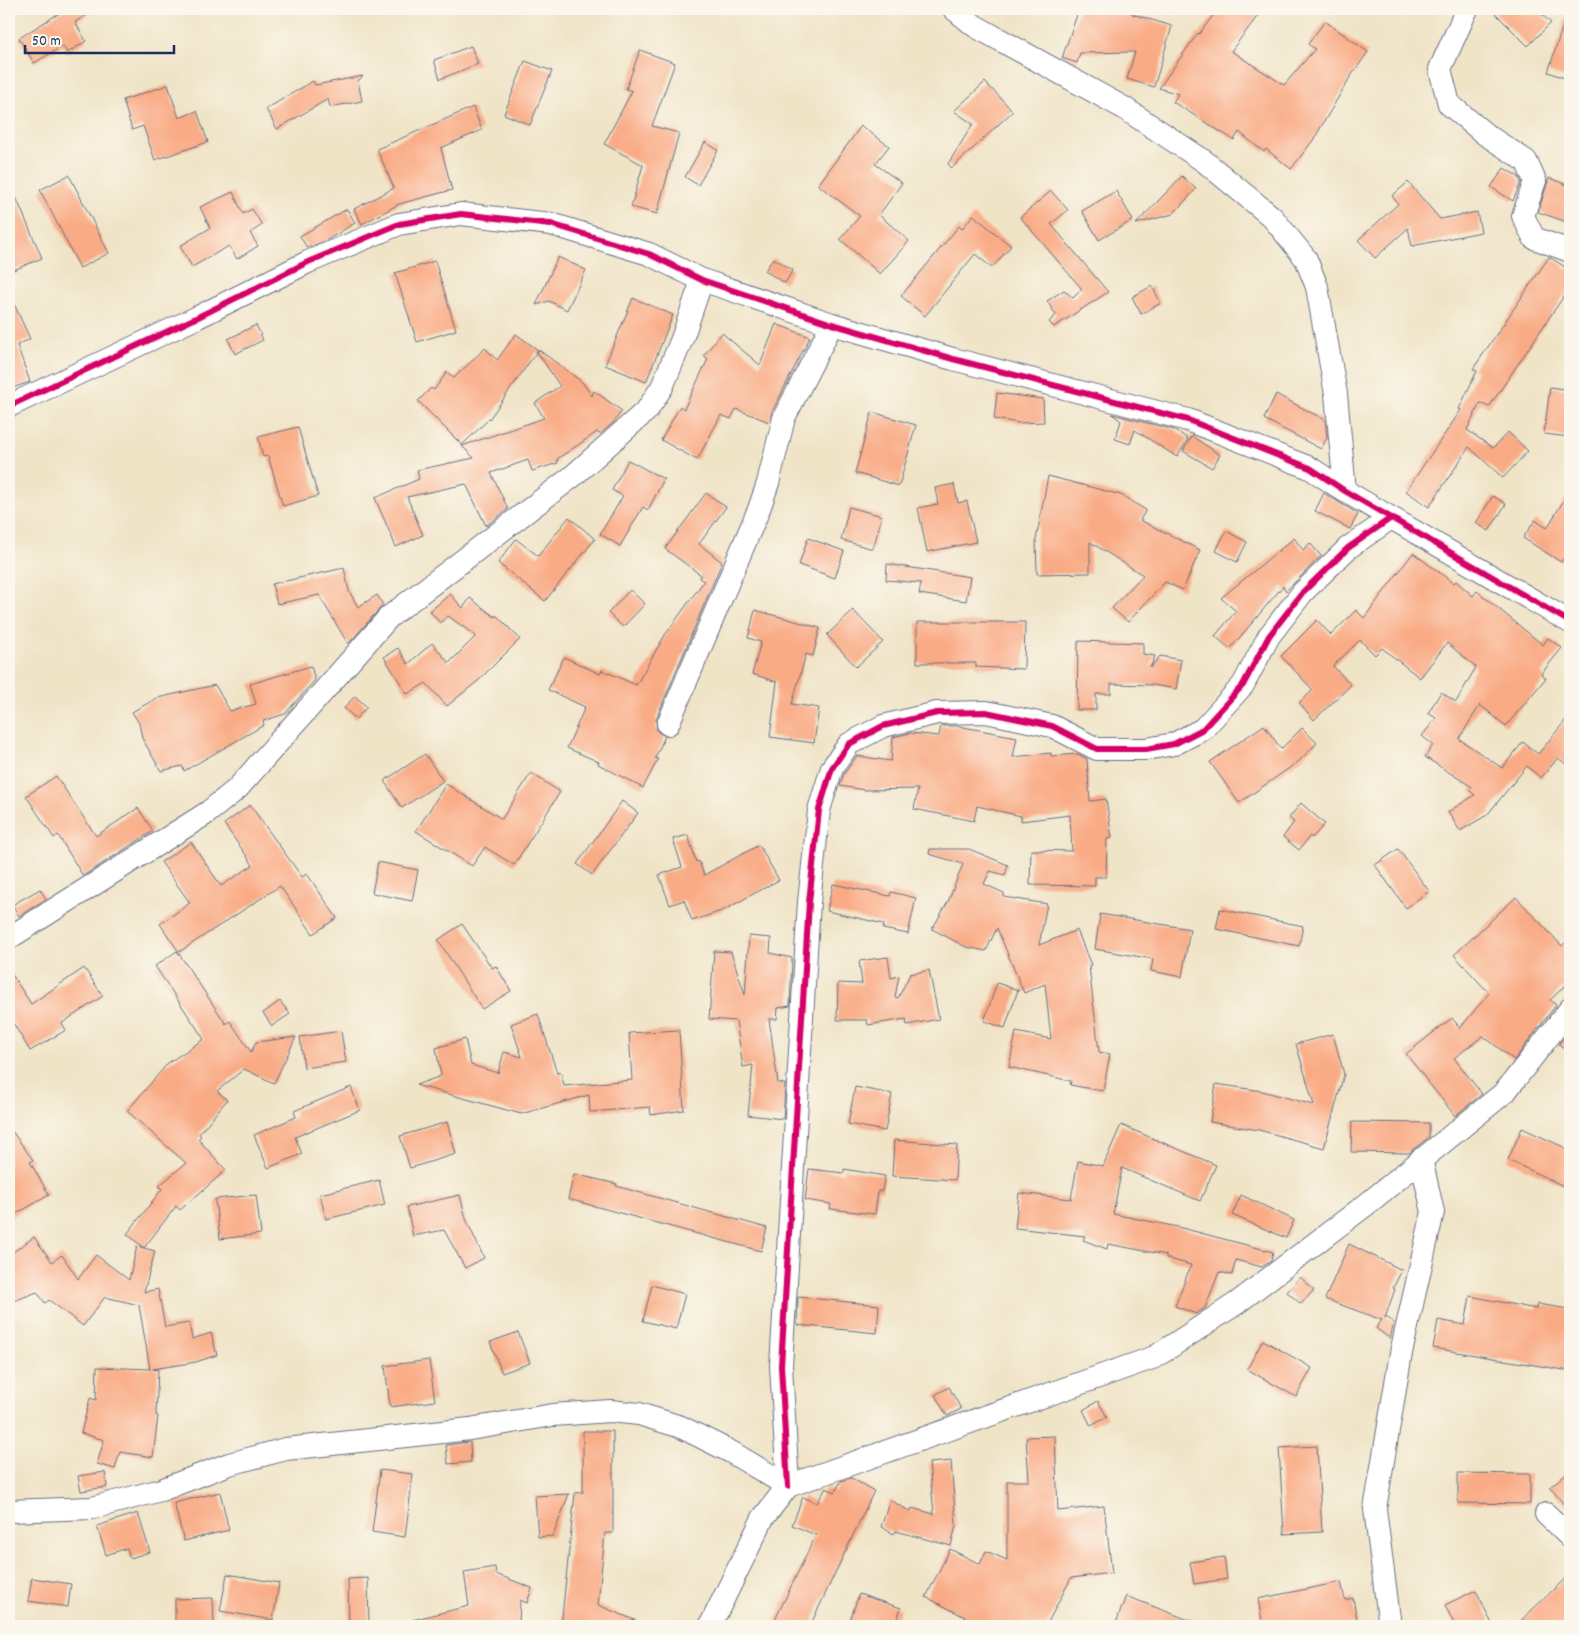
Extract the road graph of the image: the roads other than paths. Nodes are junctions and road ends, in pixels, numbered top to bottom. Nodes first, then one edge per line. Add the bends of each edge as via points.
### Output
1 (954, 9) edge
2 (1467, 9) edge
3 (1570, 251) edge
4 (702, 280) junction
5 (832, 324) junction
6 (9, 406) edge
7 (1345, 491) junction
8 (1391, 518) junction
9 (1570, 622) edge
10 (668, 724) dead end
11 (9, 938) edge
12 (1570, 1009) edge
13 (1422, 1160) junction
14 (788, 1486) junction
15 (9, 1511) edge
16 (1546, 1514) dead end
17 (1570, 1537) edge
18 (710, 1626) edge
19 (1390, 1626) edge

1 - 7 street via 975,26 1124,108 1204,161 1272,217 1306,259 1317,287 1336,394
2 - 3 street via 1440,70 1449,104 1485,134 1526,161 1535,181 1523,216 1534,238
4 - 5 street
4 - 6 street via 648,254 551,224 461,214 399,224 308,262
4 - 11 street via 662,387 647,410 573,476 389,617 237,790 207,813
5 - 7 street via 1188,420 1310,468
5 - 10 street via 784,418 759,509
7 - 8 street
8 - 9 street
8 - 14 street via 1348,548 1304,592 1269,636 1242,685 1203,729 1174,744 1146,749 1097,749 1052,726 986,712 937,713 883,726 850,744 832,768 819,810 809,902 780,1366
12 - 13 street via 1506,1092
13 - 14 street via 1237,1303 1155,1356
13 - 19 street via 1433,1212 1401,1353 1375,1509
14 - 15 street via 732,1452 681,1427 639,1414 610,1411 552,1415 470,1429 286,1449 228,1464 161,1490 92,1508
14 - 18 street via 764,1518
16 - 17 street

